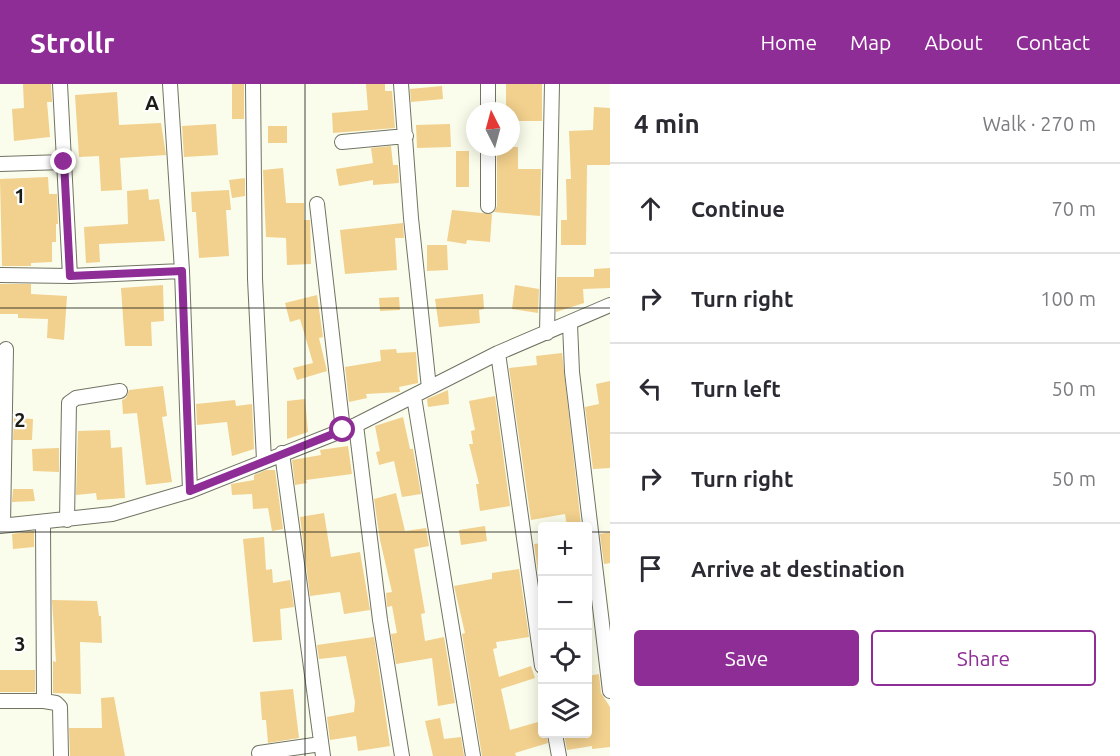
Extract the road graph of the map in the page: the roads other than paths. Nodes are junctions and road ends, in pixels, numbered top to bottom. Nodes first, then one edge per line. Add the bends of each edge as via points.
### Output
1 (60, 84) edge
2 (170, 84) edge
3 (253, 84) edge
4 (401, 84) edge
5 (488, 84) edge
6 (552, 84) edge
7 (488, 102) edge
8 (406, 136) junction
9 (342, 142) dead end
10 (488, 156) edge
11 (64, 162) junction
12 (0, 164) edge
13 (317, 204) dead end
14 (488, 206) dead end
15 (182, 271) junction
16 (0, 275) edge
17 (70, 276) junction
18 (610, 305) edge
19 (570, 324) junction
20 (548, 333) junction
21 (6, 349) dead end
22 (498, 352) junction
23 (429, 388) junction
24 (120, 392) dead end
25 (414, 397) junction
26 (349, 427) junction
27 (282, 453) junction
28 (264, 460) junction
29 (190, 491) junction
30 (67, 520) junction
31 (43, 523) junction
32 (1, 526) edge
33 (538, 631) edge
34 (610, 691) edge
35 (0, 700) edge
36 (44, 702) junction
37 (556, 738) edge
38 (322, 750) edge
39 (259, 753) dead end
40 (61, 756) edge
41 (402, 756) edge
42 (473, 756) edge
43 (559, 756) edge

1 - 11 street
2 - 15 street
3 - 28 street via 255,279
4 - 8 street
5 - 7 street
6 - 20 street
8 - 9 street
8 - 23 street
10 - 14 street
11 - 12 street
11 - 17 street
13 - 26 street
15 - 17 street
15 - 29 street
16 - 17 street
18 - 19 street
19 - 20 street
19 - 34 street via 572,372
20 - 22 street
21 - 32 street
22 - 23 street
22 - 33 street
23 - 25 street
24 - 30 street via 76,398 69,403
25 - 26 street
25 - 42 street
26 - 27 street
26 - 41 street
27 - 28 street
27 - 38 street
28 - 29 street
29 - 30 street via 112,514
30 - 31 street
31 - 32 street
31 - 36 street
35 - 36 street
36 - 40 street via 60,706
37 - 43 street
38 - 39 street

